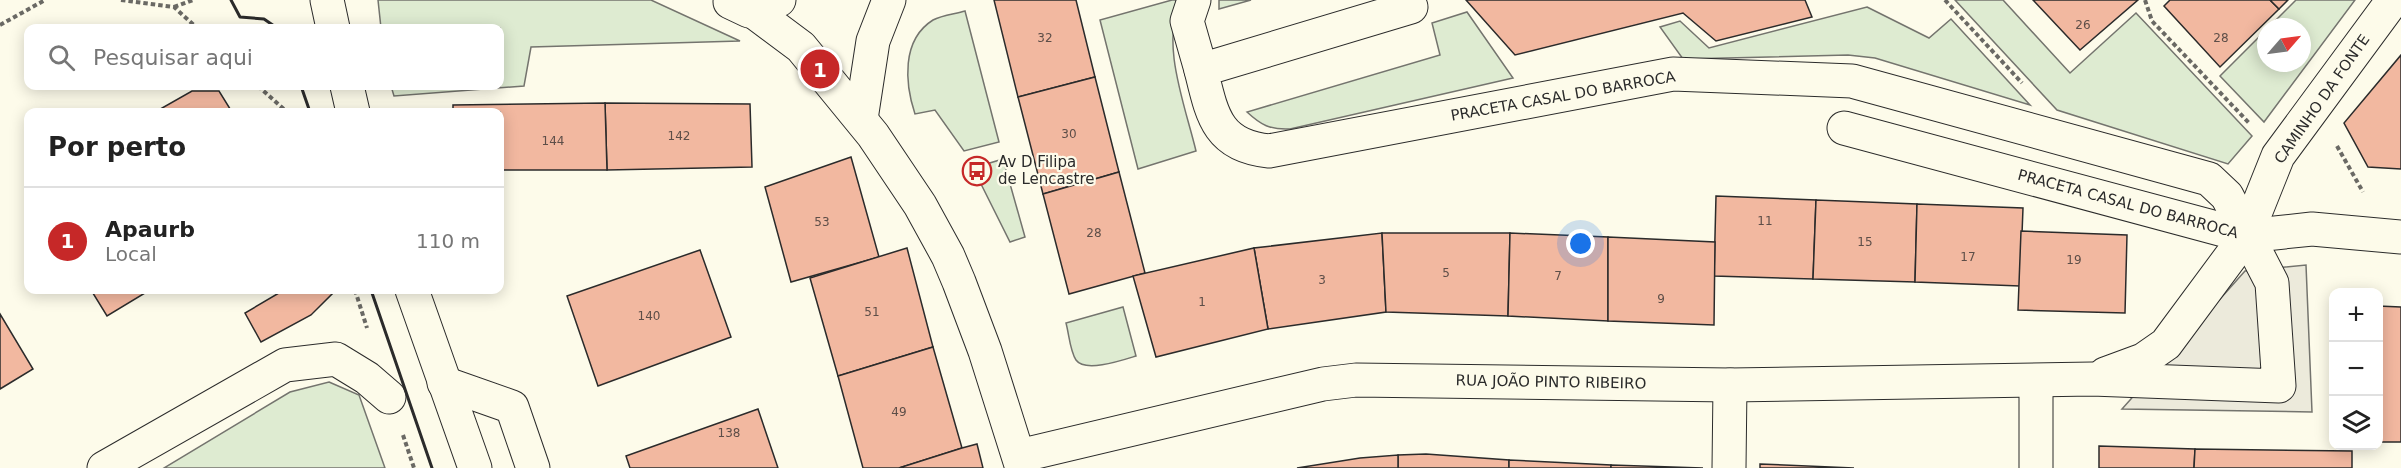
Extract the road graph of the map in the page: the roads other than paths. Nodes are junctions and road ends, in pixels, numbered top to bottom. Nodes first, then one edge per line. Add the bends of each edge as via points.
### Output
1 (327, 0) edge
2 (889, 0) edge
3 (1194, 0) edge
4 (2393, 0) edge
5 (748, 3) edge
6 (1411, 7) dead end
7 (332, 24) edge
8 (1201, 70) junction
9 (347, 90) edge
10 (352, 108) edge
11 (861, 119) junction
12 (1844, 128) dead end
13 (2246, 236) junction
14 (2395, 237) edge
15 (413, 294) edge
16 (2092, 379) junction
17 (2036, 381) junction
18 (444, 383) junction
19 (1730, 385) junction
20 (389, 397) dead end
21 (1020, 462) edge
22 (104, 468) edge
23 (475, 468) edge
24 (533, 468) edge
25 (1729, 468) edge
26 (2036, 468) edge

1 - 7 street
2 - 11 street via 873,41
3 - 8 street, PRACETA CASAL DO BARROCA via 1187,21
4 - 13 street, CAMINHO DA FONTE via 2278,156
5 - 11 street via 801,47
6 - 8 street
8 - 13 street, PRACETA CASAL DO BARROCA via 1211,109 1231,140 1249,149 1269,151 1673,74 1852,81 2209,179 2228,196
9 - 10 street
11 - 21 street via 920,205 948,256 985,351
12 - 13 street, PRACETA CASAL DO BARROCA
13 - 14 street via 2312,229
13 - 16 street, CAMINHO DA FONTE via 2166,344 2143,360
13 - 16 street via 2272,283 2279,386
15 - 18 street
16 - 17 street, RUA JOÃO PINTO RIBEIRO
17 - 19 street, RUA JOÃO PINTO RIBEIRO
17 - 26 street
18 - 23 street
18 - 24 street via 512,407
19 - 21 street, RUA JOÃO PINTO RIBEIRO via 1356,380 1323,384
19 - 25 street
20 - 22 street via 336,359 285,365

